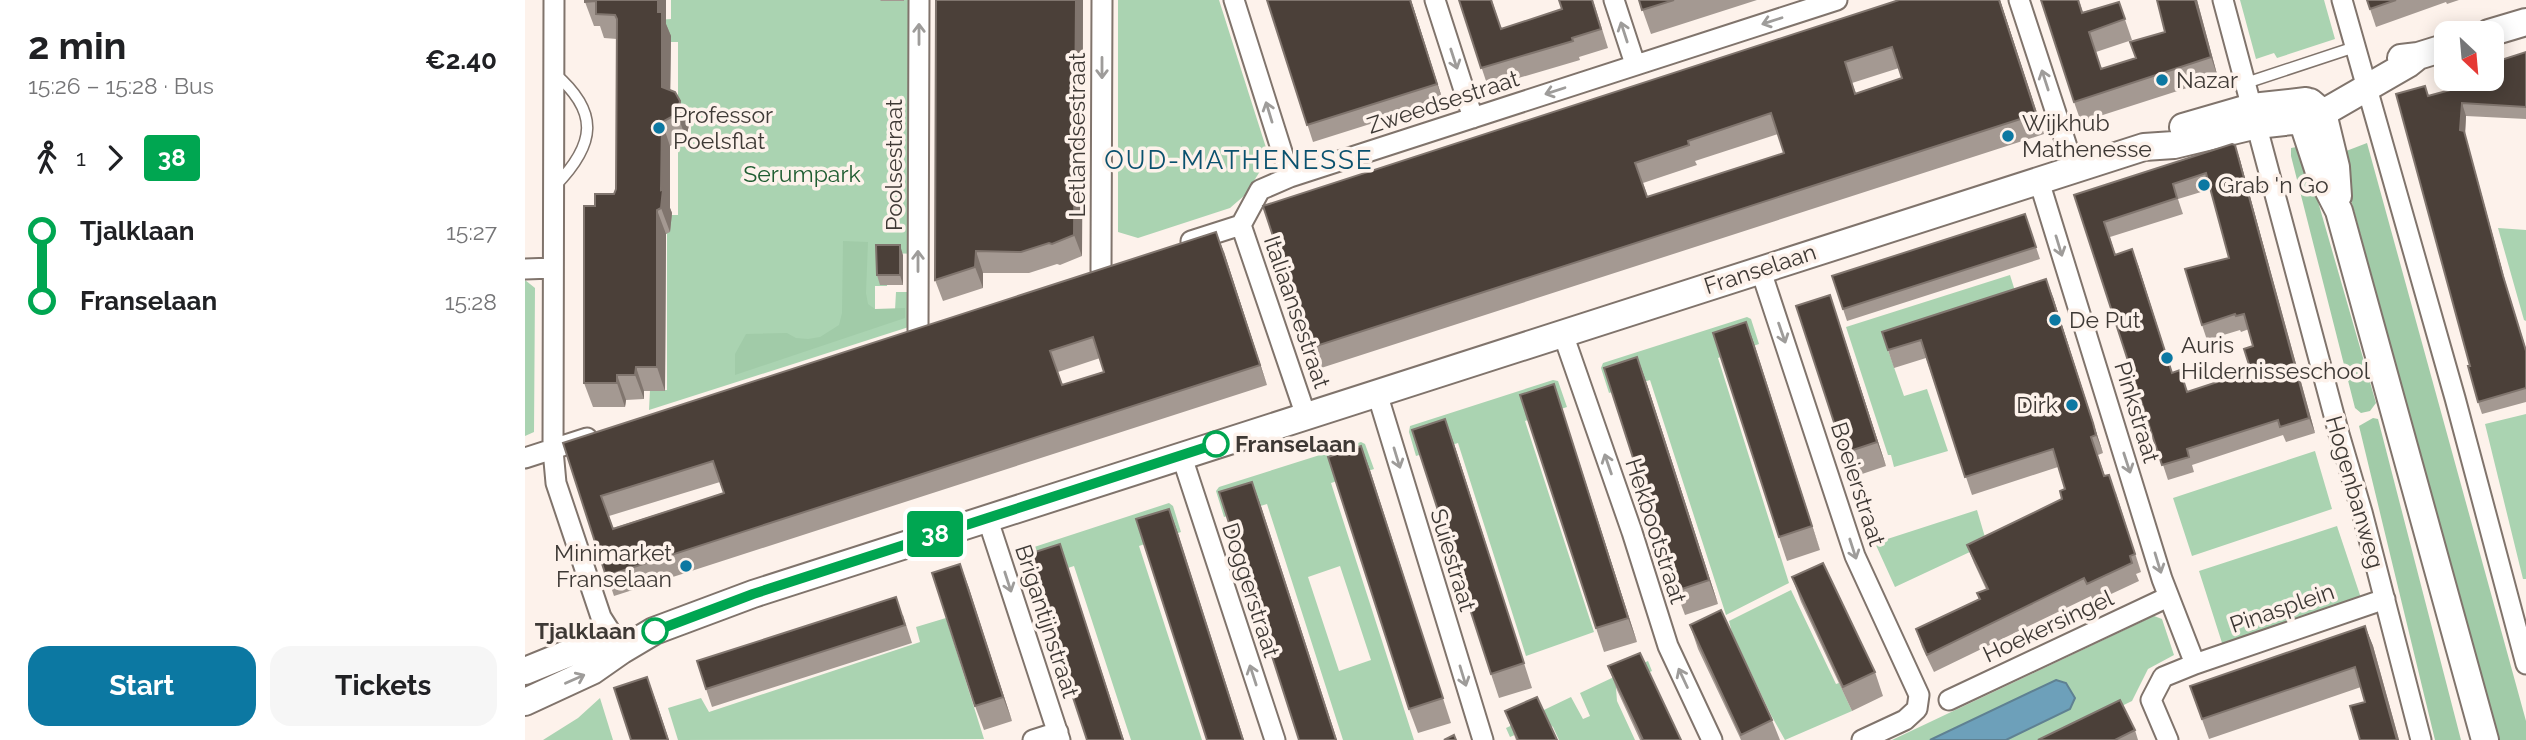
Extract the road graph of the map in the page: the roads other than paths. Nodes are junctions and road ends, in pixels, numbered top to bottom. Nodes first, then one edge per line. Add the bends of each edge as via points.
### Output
1 (554, 0) edge
2 (919, 0) edge
3 (1102, 0) edge
4 (1234, 0) edge
5 (1434, 0) edge
6 (1614, 0) edge
7 (1837, 0) edge
8 (2019, 0) edge
9 (2223, 0) edge
10 (2342, 0) edge
11 (1800, 5) edge
12 (2526, 22) edge
13 (2504, 29) edge
14 (2434, 51) edge
15 (1635, 64) junction
16 (2361, 68) junction
17 (554, 73) junction
18 (2252, 105) junction
19 (2311, 111) junction
20 (1473, 118) junction
21 (2074, 169) junction
22 (1290, 177) junction
23 (2039, 181) junction
24 (553, 188) junction
25 (1241, 225) junction
26 (1176, 246) edge
27 (1126, 262) edge
28 (525, 268) edge
29 (553, 268) junction
30 (1760, 268) junction
31 (942, 322) edge
32 (1563, 334) junction
33 (1377, 393) junction
34 (1306, 416) junction
35 (601, 433) edge
36 (552, 450) junction
37 (1181, 454) junction
38 (525, 458) edge
39 (987, 517) junction
40 (2168, 597) junction
41 (2385, 598) junction
42 (622, 650) junction
43 (2195, 664) junction
44 (2526, 664) edge
45 (525, 671) edge
46 (1949, 700) dead end
47 (525, 702) edge
48 (1059, 736) edge
49 (1033, 740) edge
50 (1275, 740) edge
51 (1483, 740) edge
52 (1712, 740) edge
53 (1862, 740) edge
54 (2168, 740) edge
55 (2421, 740) edge
56 (2485, 740) edge

1 - 17 street
31 -> 2 street, Poolsestraat via 911,332
3 -> 27 street, Letlandsestraat via 1095,272
22 -> 4 street
5 -> 20 street
15 -> 6 street
7 - 11 street, Zweedsestraat
21 -> 8 street
9 - 18 street, Hogenbanweg
10 - 16 street
11 -> 15 street, Zweedsestraat
12 - 13 street
14 - 16 street via 2408,65
15 -> 20 street, Zweedsestraat
16 - 18 lane, Franselaan
16 - 19 street
16 - 44 street
17 - 24 street
17 - 24 lane via 584,106 588,132 572,169
18 - 19 street, Franselaan
18 - 21 street, Franselaan via 2174,145 2144,147
18 - 41 street, Hogenbanweg
19 - 56 street via 2319,172 2339,211
20 - 22 street, Zweedsestraat
21 - 23 street, Franselaan
22 - 25 street, Zweedsestraat via 1260,190
23 - 30 street, Franselaan
23 -> 40 street, Pinkstraat
24 - 29 street
25 - 26 street
25 - 34 street, Italiaansestraat
28 - 29 street
29 - 36 street
30 - 32 street, Franselaan
30 -> 53 street, Boeierstraat via 1855,556 1919,695 1917,709 1905,720
32 - 33 street, Franselaan
52 -> 32 street, Hekbootstraat via 1668,646
33 - 34 street, Franselaan
33 -> 51 street, Suiestraat
34 - 37 street, Franselaan
35 - 36 street
36 - 38 street
36 - 42 street via 556,483 601,617
37 - 39 street, Franselaan
50 -> 37 street, Doggerstraat
39 - 42 street, Franselaan via 753,594 654,631
39 -> 48 street, Brigantijnstraat
40 - 43 street
40 - 46 street, Hoekersingel
41 - 43 street, Pinasplein
41 - 55 street, Hogenbanweg
42 - 45 street via 584,647
47 -> 42 street, Franselaan via 592,671
43 - 54 street, Pinasplein via 2163,677 2151,701
48 - 49 street

